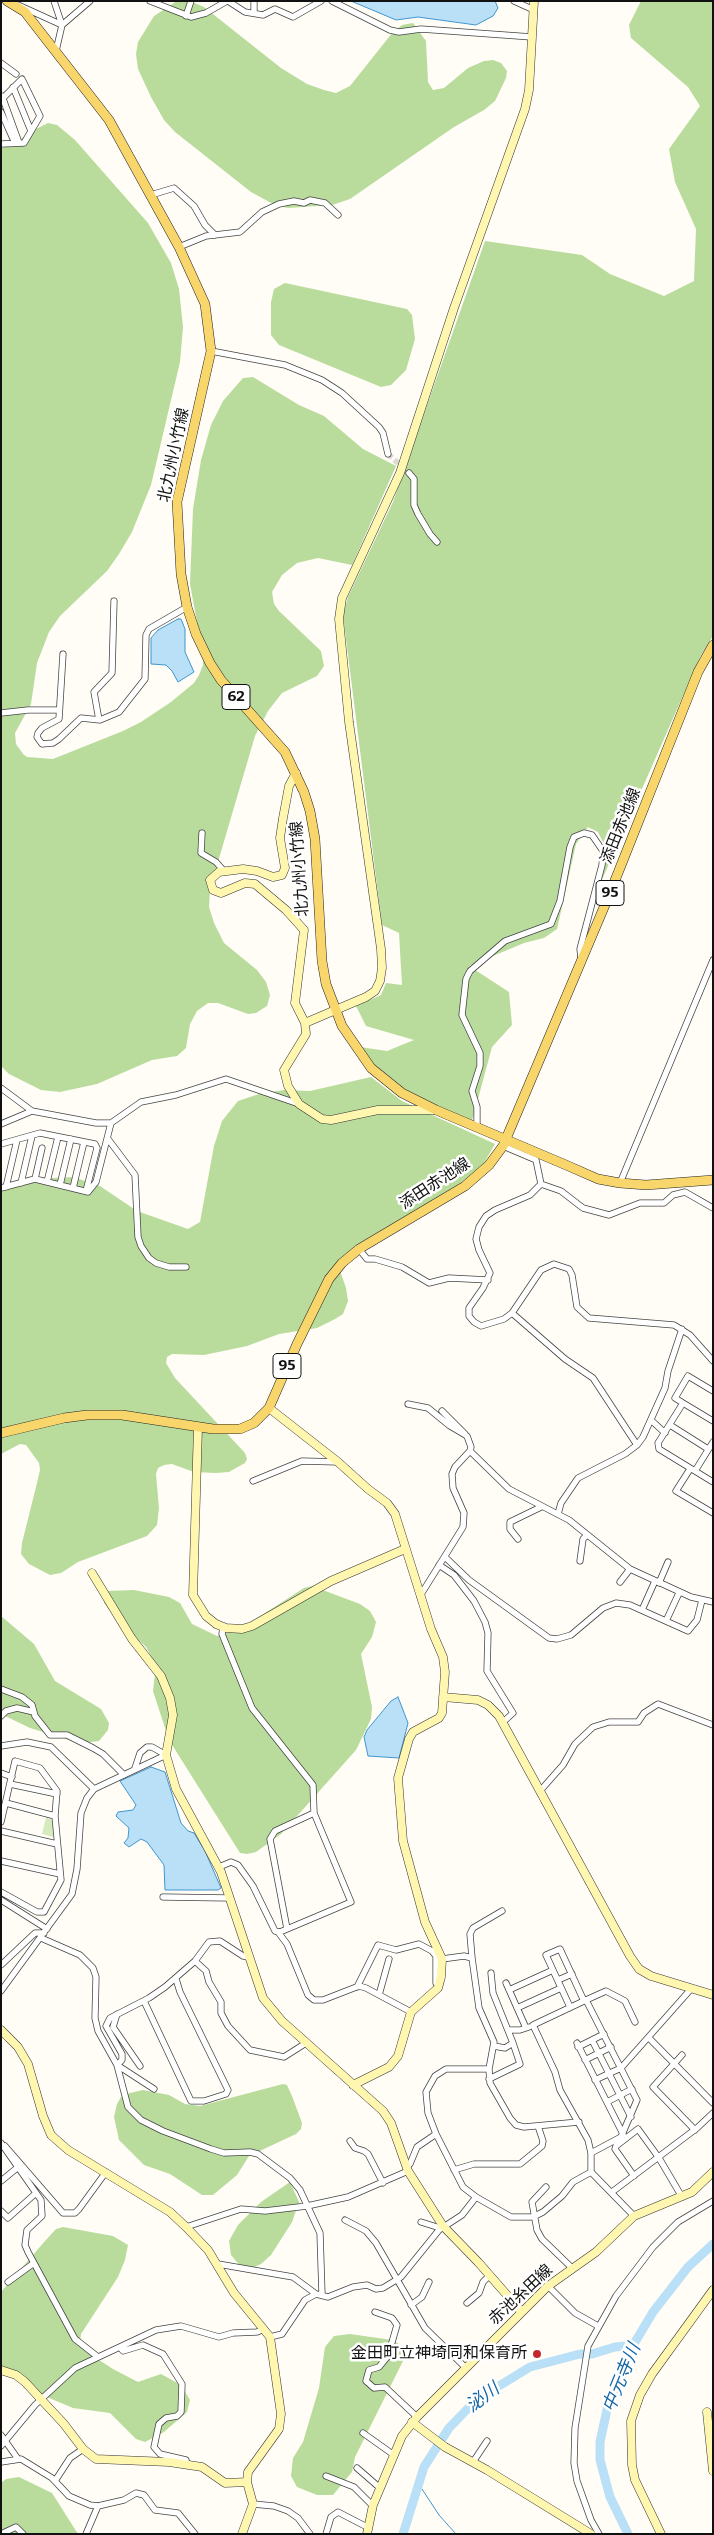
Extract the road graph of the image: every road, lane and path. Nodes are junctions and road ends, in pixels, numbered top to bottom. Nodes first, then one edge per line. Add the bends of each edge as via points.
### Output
1 (54, 1) edge
2 (90, 1) edge
3 (150, 1) edge
4 (192, 1) edge
5 (227, 1) edge
6 (254, 1) edge
7 (321, 1) edge
8 (332, 1) edge
9 (514, 1) edge
10 (10, 2) edge
11 (534, 6) edge
12 (254, 13) junction
13 (186, 16) junction
14 (62, 24) junction
15 (532, 37) junction
16 (56, 51) junction
17 (1, 63) edge
18 (16, 74) dead end
19 (13, 87) junction
20 (2, 96) edge
21 (1, 112) edge
22 (31, 132) junction
23 (2, 143) edge
24 (19, 143) junction
25 (151, 195) junction
26 (338, 215) dead end
27 (216, 235) junction
28 (179, 247) junction
29 (211, 351) junction
30 (388, 454) tunnel mouth
31 (409, 473) tunnel mouth
32 (437, 542) dead end
33 (114, 600) dead end
34 (187, 607) junction
35 (713, 646) edge
36 (63, 654) dead end
37 (59, 710) junction
38 (1, 713) edge
39 (99, 720) junction
40 (296, 773) junction
41 (202, 833) dead end
42 (224, 871) junction
43 (581, 959) junction
44 (713, 960) edge
45 (334, 1010) junction
46 (305, 1023) junction
47 (1, 1088) edge
48 (299, 1104) junction
49 (436, 1110) junction
50 (32, 1111) junction
51 (111, 1123) junction
52 (2, 1124) edge
53 (477, 1126) junction
54 (32, 1136) junction
55 (58, 1137) junction
56 (71, 1139) junction
57 (108, 1139) junction
58 (17, 1140) junction
59 (84, 1142) junction
60 (504, 1143) junction
61 (2, 1146) edge
62 (42, 1148) dead end
63 (35, 1179) junction
64 (47, 1182) junction
65 (711, 1182) edge
66 (21, 1183) junction
67 (620, 1183) junction
68 (541, 1184) junction
69 (60, 1185) junction
70 (4, 1188) edge
71 (73, 1188) junction
72 (86, 1191) junction
73 (713, 1208) edge
74 (359, 1249) junction
75 (186, 1267) dead end
76 (488, 1280) junction
77 (512, 1313) junction
78 (682, 1329) junction
79 (713, 1361) edge
80 (713, 1391) edge
81 (683, 1403) junction
82 (408, 1404) dead end
83 (269, 1408) junction
84 (442, 1411) dead end
85 (652, 1421) junction
86 (713, 1421) edge
87 (670, 1425) junction
88 (198, 1427) junction
89 (1, 1433) edge
90 (665, 1433) junction
91 (467, 1436) junction
92 (713, 1442) edge
93 (637, 1445) junction
94 (708, 1449) junction
95 (470, 1452) junction
96 (338, 1462) junction
97 (692, 1470) junction
98 (254, 1480) dead end
99 (713, 1482) edge
100 (541, 1507) junction
101 (558, 1514) junction
102 (713, 1514) edge
103 (587, 1535) junction
104 (518, 1539) dead end
105 (405, 1548) junction
106 (444, 1557) junction
107 (580, 1560) dead end
108 (668, 1562) dead end
109 (438, 1565) junction
110 (630, 1569) junction
111 (92, 1573) dead end
112 (620, 1582) dead end
113 (657, 1582) junction
114 (679, 1592) junction
115 (420, 1596) junction
116 (702, 1600) junction
117 (713, 1602) edge
118 (642, 1610) junction
119 (666, 1621) junction
120 (224, 1627) junction
121 (1, 1689) edge
122 (444, 1697) junction
123 (34, 1712) junction
124 (1, 1716) edge
125 (502, 1722) junction
126 (713, 1725) edge
127 (1, 1746) edge
128 (166, 1755) junction
129 (135, 1768) junction
130 (1, 1773) edge
131 (123, 1774) junction
132 (12, 1777) junction
133 (10, 1784) junction
134 (94, 1789) junction
135 (540, 1791) junction
136 (57, 1794) junction
137 (6, 1803) junction
138 (314, 1813) junction
139 (55, 1816) junction
140 (1, 1822) edge
141 (1, 1831) edge
142 (57, 1844) junction
143 (1, 1861) edge
144 (218, 1867) junction
145 (60, 1874) junction
146 (1, 1892) edge
147 (9, 1896) junction
148 (164, 1897) dead end
149 (229, 1898) junction
150 (3, 1901) edge
151 (502, 1911) dead end
152 (287, 1929) junction
153 (278, 1932) junction
154 (44, 1933) junction
155 (248, 1957) junction
156 (472, 1958) junction
157 (442, 1959) junction
158 (389, 1960) dead end
159 (195, 1961) junction
160 (1, 1965) edge
161 (553, 1970) junction
162 (491, 1973) dead end
163 (572, 1974) junction
164 (176, 1978) junction
165 (558, 1980) junction
166 (506, 1983) dead end
167 (438, 1986) junction
168 (357, 1987) junction
169 (562, 1988) junction
170 (690, 1989) junction
171 (509, 1990) junction
172 (1, 1991) edge
173 (379, 1995) junction
174 (713, 1995) edge
175 (585, 2000) junction
176 (144, 2001) junction
177 (570, 2007) junction
178 (517, 2008) junction
179 (411, 2012) junction
180 (117, 2014) junction
181 (635, 2022) dead end
182 (533, 2025) junction
183 (526, 2028) junction
184 (1, 2030) edge
185 (508, 2030) junction
186 (604, 2034) junction
187 (649, 2038) junction
188 (592, 2040) junction
189 (306, 2043) junction
190 (512, 2043) junction
191 (494, 2046) junction
192 (611, 2047) junction
193 (598, 2054) junction
194 (682, 2055) dead end
195 (585, 2060) junction
196 (674, 2064) junction
197 (117, 2065) junction
198 (140, 2066) dead end
199 (621, 2068) junction
200 (489, 2069) junction
201 (608, 2074) junction
202 (489, 2079) junction
203 (595, 2080) junction
204 (354, 2085) junction
205 (154, 2089) dead end
206 (632, 2089) junction
207 (619, 2096) junction
208 (607, 2102) junction
209 (713, 2103) edge
210 (713, 2113) edge
211 (631, 2118) junction
212 (579, 2122) junction
213 (538, 2126) junction
214 (695, 2130) junction
215 (436, 2134) junction
216 (623, 2134) junction
217 (350, 2141) dead end
218 (1, 2143) edge
219 (592, 2153) junction
220 (659, 2158) junction
221 (17, 2168) junction
222 (407, 2168) junction
223 (454, 2170) junction
224 (106, 2172) junction
225 (591, 2172) junction
226 (713, 2172) edge
227 (634, 2176) junction
228 (1, 2181) edge
229 (383, 2183) junction
230 (546, 2186) dead end
231 (612, 2192) junction
232 (36, 2193) junction
233 (476, 2197) junction
234 (682, 2197) junction
235 (713, 2202) edge
236 (307, 2206) junction
237 (1, 2211) edge
238 (533, 2216) junction
239 (634, 2216) junction
240 (345, 2220) dead end
241 (421, 2222) dead end
242 (186, 2227) junction
243 (442, 2227) junction
244 (34, 2263) junction
245 (218, 2264) junction
246 (571, 2267) junction
247 (490, 2275) junction
248 (397, 2280) junction
249 (8, 2282) dead end
250 (429, 2282) dead end
251 (548, 2286) junction
252 (713, 2290) edge
253 (319, 2294) junction
254 (467, 2303) dead end
255 (411, 2305) junction
256 (521, 2311) junction
257 (375, 2312) dead end
258 (598, 2326) junction
259 (264, 2329) junction
260 (270, 2337) junction
261 (120, 2347) junction
262 (98, 2357) junction
263 (466, 2368) junction
264 (1, 2370) edge
265 (41, 2400) junction
266 (710, 2412) edge
267 (414, 2420) junction
268 (364, 2433) dead end
269 (4, 2437) edge
270 (486, 2441) dead end
271 (1, 2446) edge
272 (82, 2449) junction
273 (394, 2455) junction
274 (18, 2459) junction
275 (1, 2462) edge
276 (473, 2462) junction
277 (186, 2465) junction
278 (357, 2468) dead end
279 (713, 2471) edge
280 (326, 2476) dead end
281 (55, 2481) junction
282 (247, 2482) junction
283 (380, 2488) junction
284 (253, 2504) junction
285 (98, 2506) junction
286 (372, 2506) junction
287 (367, 2531) edge
288 (1, 2534) edge
289 (23, 2534) edge
290 (86, 2534) edge
291 (195, 2534) edge
292 (242, 2534) edge
293 (310, 2534) edge
294 (326, 2534) edge
295 (592, 2534) edge
296 (599, 2534) edge
297 (661, 2534) edge

1 - 14 street
2 - 14 street
3 - 13 street
4 - 13 street
5 - 12 street via 245,12
5 - 13 street via 206,13 191,18
6 - 12 street
7 - 12 street via 293,17 275,9 263,15
8 - 15 street via 399,32 421,29
9 - 11 street
10 - 14 street
10 - 16 main road, 北九州小竹線 / 62 via 25,12
11 - 15 street
14 - 16 street
15 - 45 street via 525,109 454,308 400,473 342,598 338,619 349,722 382,968 374,991
16 - 25 main road, 北九州小竹線 / 62 via 110,120
17 - 18 street
19 - 20 street
19 - 22 street
19 - 22 street via 22,79 40,116
20 - 24 street
21 - 24 street via 14,141
22 - 24 street via 24,143
23 - 24 street
25 - 27 street via 174,188 194,206 205,225
25 - 28 main road, 北九州小竹線 / 62
26 - 27 street via 325,203 310,200 294,202 269,207 240,232
27 - 28 street
28 - 29 main road, 北九州小竹線 / 62 via 204,304
29 - 30 street via 285,365 322,380 342,393 379,427
29 - 34 main road, 北九州小竹線 / 62 via 177,502 181,574
31 - 32 street via 414,479 414,505
33 - 39 street via 112,673 94,692
34 - 39 street via 149,629 146,635 145,679 119,712
34 - 40 main road, 北九州小竹線 / 62 via 210,663 240,702 271,734
35 - 43 main road, 添田赤池線 / 95 via 698,672
36 - 37 street
37 - 38 street
37 - 39 street via 58,719 38,733 42,744 59,740 81,718
40 - 42 street via 289,786 280,838 285,868 282,875 273,877 250,870
40 - 45 main road, 北九州小竹線 / 62 via 313,826 322,961
41 - 42 street via 201,853
42 - 46 street via 212,876 213,890 225,893 245,883 255,884 302,925 304,936 295,1003
43 - 53 street via 580,949 603,851 592,835 584,833 574,837 570,847 560,902 551,924 506,941 470,971 466,979 462,1016 480,1053 480,1066 472,1091 477,1107
43 - 60 main road, 添田赤池線 / 95
44 - 67 street
45 - 46 street
45 - 49 main road, 北九州小竹線 / 62 via 353,1045 371,1068 402,1092
46 - 48 street via 304,1040 284,1070 288,1086
47 - 50 street
48 - 49 street via 322,1119 331,1120 378,1110
48 - 51 street via 226,1079 142,1102
49 - 53 main road, 北九州小竹線 / 62
50 - 51 street
50 - 52 street
51 - 57 street
53 - 60 main road, 北九州小竹線 / 62
54 - 55 street via 40,1133
54 - 58 street
54 - 66 street
55 - 56 street
55 - 64 street
56 - 59 street
56 - 69 street
57 - 72 street via 96,1182
57 - 75 street via 134,1174 140,1246 156,1263
58 - 61 street
58 - 70 street
59 - 71 street
59 - 72 street via 95,1144 97,1148
60 - 67 main road, 北九州小竹線 / 62
60 - 68 street via 536,1160
60 - 74 main road, 添田赤池線 / 95 via 489,1165 465,1186
62 - 63 street
63 - 64 street
63 - 66 street
64 - 69 street
65 - 67 main road, 北九州小竹線 / 62
66 - 70 street
68 - 73 street via 561,1191 583,1208 609,1215 640,1203 664,1203 673,1195 685,1192
68 - 76 street via 530,1195 486,1216 479,1227 476,1239 488,1267
69 - 71 street
71 - 72 street
74 - 76 street via 366,1259 375,1258 402,1267 429,1283 449,1278
74 - 83 main road, 添田赤池線 / 95 via 329,1280
76 - 77 street via 472,1302 469,1316 481,1326
77 - 78 street via 541,1270 554,1264 569,1269 577,1307 589,1318 664,1323
77 - 93 street via 593,1378
78 - 79 street
78 - 85 street
80 - 81 street via 688,1376 675,1398
81 - 86 street
81 - 87 street
82 - 91 street via 428,1408
83 - 88 main road, 添田赤池線 / 95 via 240,1430
83 - 96 street
84 - 91 street
85 - 90 street
85 - 93 street
87 - 90 street
87 - 94 street
88 - 89 main road, 添田赤池線 / 95 via 122,1415 88,1415
88 - 120 street via 193,1595 206,1616
90 - 97 street via 658,1443 659,1448
91 - 95 street
92 - 94 street
93 - 101 street via 578,1478 561,1503
94 - 97 street
95 - 100 street via 509,1489
95 - 106 street via 452,1474 451,1481 465,1520
96 - 98 street via 302,1461
96 - 105 street via 386,1502 395,1514
97 - 99 street
97 - 102 street via 676,1491
100 - 101 street
100 - 104 street via 510,1522 510,1529
101 - 103 street
103 - 107 street via 583,1540
103 - 110 street
105 - 115 street
105 - 120 street via 331,1581 252,1626 242,1629
106 - 109 street
106 - 118 street via 469,1580 549,1638 571,1635 610,1605 623,1603
108 - 113 street
109 - 115 street
109 - 125 street via 454,1575 485,1622 488,1633 487,1671 513,1713
110 - 112 street
110 - 113 street
111 - 128 street via 132,1639 164,1683 173,1715
113 - 114 street
113 - 118 street
114 - 116 street
114 - 119 street
115 - 122 street via 442,1657
116 - 117 street
116 - 119 street via 697,1620 688,1631
118 - 119 street
120 - 138 street via 222,1634 252,1708 313,1785
121 - 123 street via 22,1697 32,1705
122 - 125 street via 478,1700 488,1705
122 - 157 street via 438,1718 421,1726 408,1739 398,1778 403,1841 425,1922
123 - 124 street via 17,1708
123 - 131 street via 50,1735 67,1735 93,1748
125 - 135 street
126 - 135 street via 658,1704 644,1713 638,1722 608,1722 593,1727 575,1744 564,1765
127 - 134 street via 27,1742 51,1748
128 - 129 street
128 - 129 street via 147,1747 140,1753
128 - 144 street via 184,1805
129 - 131 street
130 - 132 street
131 - 134 street
132 - 133 street
132 - 136 street via 15,1761 40,1768
133 - 136 street
133 - 137 street
134 - 154 street via 81,1814 72,1894
135 - 170 street via 639,1969
136 - 139 street
137 - 139 street
137 - 140 street
138 - 152 street via 275,1831 270,1839
138 - 152 street via 351,1902
139 - 142 street
141 - 142 street
142 - 145 street
143 - 145 street
144 - 149 street
144 - 153 street via 231,1862 238,1865 253,1886 272,1928
145 - 147 street via 61,1880 44,1912 37,1912
146 - 147 street
147 - 150 street
148 - 149 street
149 - 155 street
150 - 154 street
151 - 156 street via 473,1928 470,1934
152 - 153 street
153 - 168 street via 287,1944 308,1995 314,2000 323,2000
154 - 160 street via 35,1932
154 - 172 street
154 - 197 street via 80,1955 92,1968 96,1977 98,2031
155 - 159 street via 214,1940
155 - 189 street via 269,2008
156 - 157 street
156 - 191 street via 478,2008
157 - 167 street
158 - 173 street
159 - 164 street
159 - 189 street via 206,1971 228,2026 250,2050 284,2057
161 - 163 street via 546,1955 560,1949
161 - 165 street
161 - 171 street
162 - 185 street via 493,1992
163 - 165 street
163 - 175 street
164 - 176 street
164 - 176 street via 228,2090 226,2094 191,2101
165 - 169 street
166 - 171 street
167 - 168 street via 436,1956 419,1944 396,1950 378,1945
167 - 179 street
168 - 173 street
169 - 177 street
169 - 178 street
170 - 174 street
170 - 187 street
171 - 178 street
173 - 179 street
175 - 177 street
175 - 181 street via 606,1991 625,2001
175 - 186 street
176 - 180 street
177 - 182 street
178 - 183 street
179 - 204 street via 398,2056 389,2067
180 - 197 street via 106,2026 122,2054
180 - 198 street via 113,2027
182 - 183 street
182 - 212 street via 560,2090
183 - 185 street
184 - 224 street via 18,2047 28,2064 42,2116 52,2135 68,2150
185 - 190 street
186 - 188 street
186 - 192 street
187 - 196 street
187 - 199 street
188 - 193 street
188 - 195 street via 577,2045
189 - 204 street
190 - 191 street via 505,2048
190 - 202 street via 520,2064
191 - 200 street
192 - 193 street
192 - 199 street
193 - 195 street
193 - 201 street
194 - 196 street
195 - 203 street
196 - 209 street
196 - 214 street via 653,2087
197 - 205 street
197 - 236 street via 128,2107 141,2120 224,2153 258,2154 290,2178
199 - 201 street
199 - 206 street
200 - 202 street
200 - 215 street via 446,2069 435,2076 429,2084 426,2100
201 - 203 street
201 - 207 street
202 - 213 street via 516,2125
203 - 208 street
204 - 222 street via 383,2111 391,2123
206 - 207 street
206 - 211 street via 637,2100
207 - 208 street
207 - 211 street
208 - 216 street
210 - 214 street
211 - 216 street
212 - 213 street
212 - 219 street
213 - 223 street via 542,2146 520,2164 474,2164
214 - 220 street
215 - 222 street via 417,2146
215 - 223 street
216 - 219 street
217 - 229 street via 355,2148 368,2154
218 - 221 street
218 - 224 street via 63,2213 79,2209
219 - 225 street
220 - 227 street
220 - 227 street via 638,2130 615,2149
220 - 234 street
221 - 228 street
221 - 232 street
222 - 229 street
222 - 243 street
223 - 233 street via 463,2187
224 - 242 street via 170,2212
225 - 231 street
225 - 238 street via 573,2182 562,2196
226 - 234 street, 赤池糸田線
227 - 231 street
229 - 236 street via 348,2197
230 - 238 street via 532,2202
231 - 239 street
232 - 237 street via 8,2218
232 - 244 street via 41,2200 42,2216 27,2230 25,2245
233 - 238 street via 511,2217
233 - 243 street via 462,2215
234 - 239 street, 赤池糸田線
235 - 258 street via 692,2212 664,2235
236 - 242 street via 242,2209
236 - 253 street via 320,2232
238 - 246 street via 542,2239
239 - 246 street, 赤池糸田線 via 600,2248
240 - 248 street via 366,2231
241 - 243 street
242 - 245 street
243 - 247 street
243 - 248 street
244 - 249 street
244 - 262 street via 75,2339
245 - 253 street via 293,2277
245 - 259 street via 234,2293
246 - 251 street, 赤池糸田線
247 - 254 street via 479,2293
247 - 256 street
248 - 253 street via 383,2288 367,2285 353,2287 335,2296
248 - 255 street
250 - 255 street via 422,2297
251 - 256 street, 赤池糸田線
251 - 258 street via 575,2313
252 - 297 street via 652,2374 631,2421 635,2480
253 - 260 street via 305,2300 282,2334
255 - 263 street via 425,2328
256 - 263 street, 赤池糸田線
257 - 267 street via 392,2318 397,2325 388,2356 379,2367 369,2370 366,2381 374,2388 385,2387
258 - 296 street via 588,2346 575,2428 574,2463 577,2481
259 - 260 street
259 - 261 street via 219,2337 181,2326 156,2330
260 - 282 street via 279,2429 248,2472
261 - 262 street
261 - 277 street via 123,2350 143,2345 163,2354 182,2384 181,2412 159,2424 154,2447 160,2454 186,2460
262 - 265 street via 67,2375
263 - 267 street, 赤池糸田線
264 - 265 street via 16,2375
265 - 269 street
265 - 272 street
266 - 279 street
267 - 273 street, 赤池糸田線
267 - 276 street via 432,2438
268 - 273 street
269 - 271 street
269 - 274 street
270 - 276 street
272 - 277 street via 96,2459
272 - 281 street via 70,2458
273 - 283 street, 赤池糸田線
274 - 275 street
274 - 281 street
276 - 295 street
277 - 282 street via 202,2467 225,2483
278 - 283 street
280 - 286 street via 354,2487
281 - 285 street via 69,2496
282 - 284 street
283 - 286 street, 赤池糸田線
284 - 292 street
284 - 293 street via 274,2506 288,2512 298,2518
285 - 290 street
285 - 291 street via 124,2500 136,2493 144,2495 155,2510 178,2513
286 - 287 street, 赤池糸田線
287 - 294 street via 338,2512 331,2517
288 - 289 street via 16,2527

